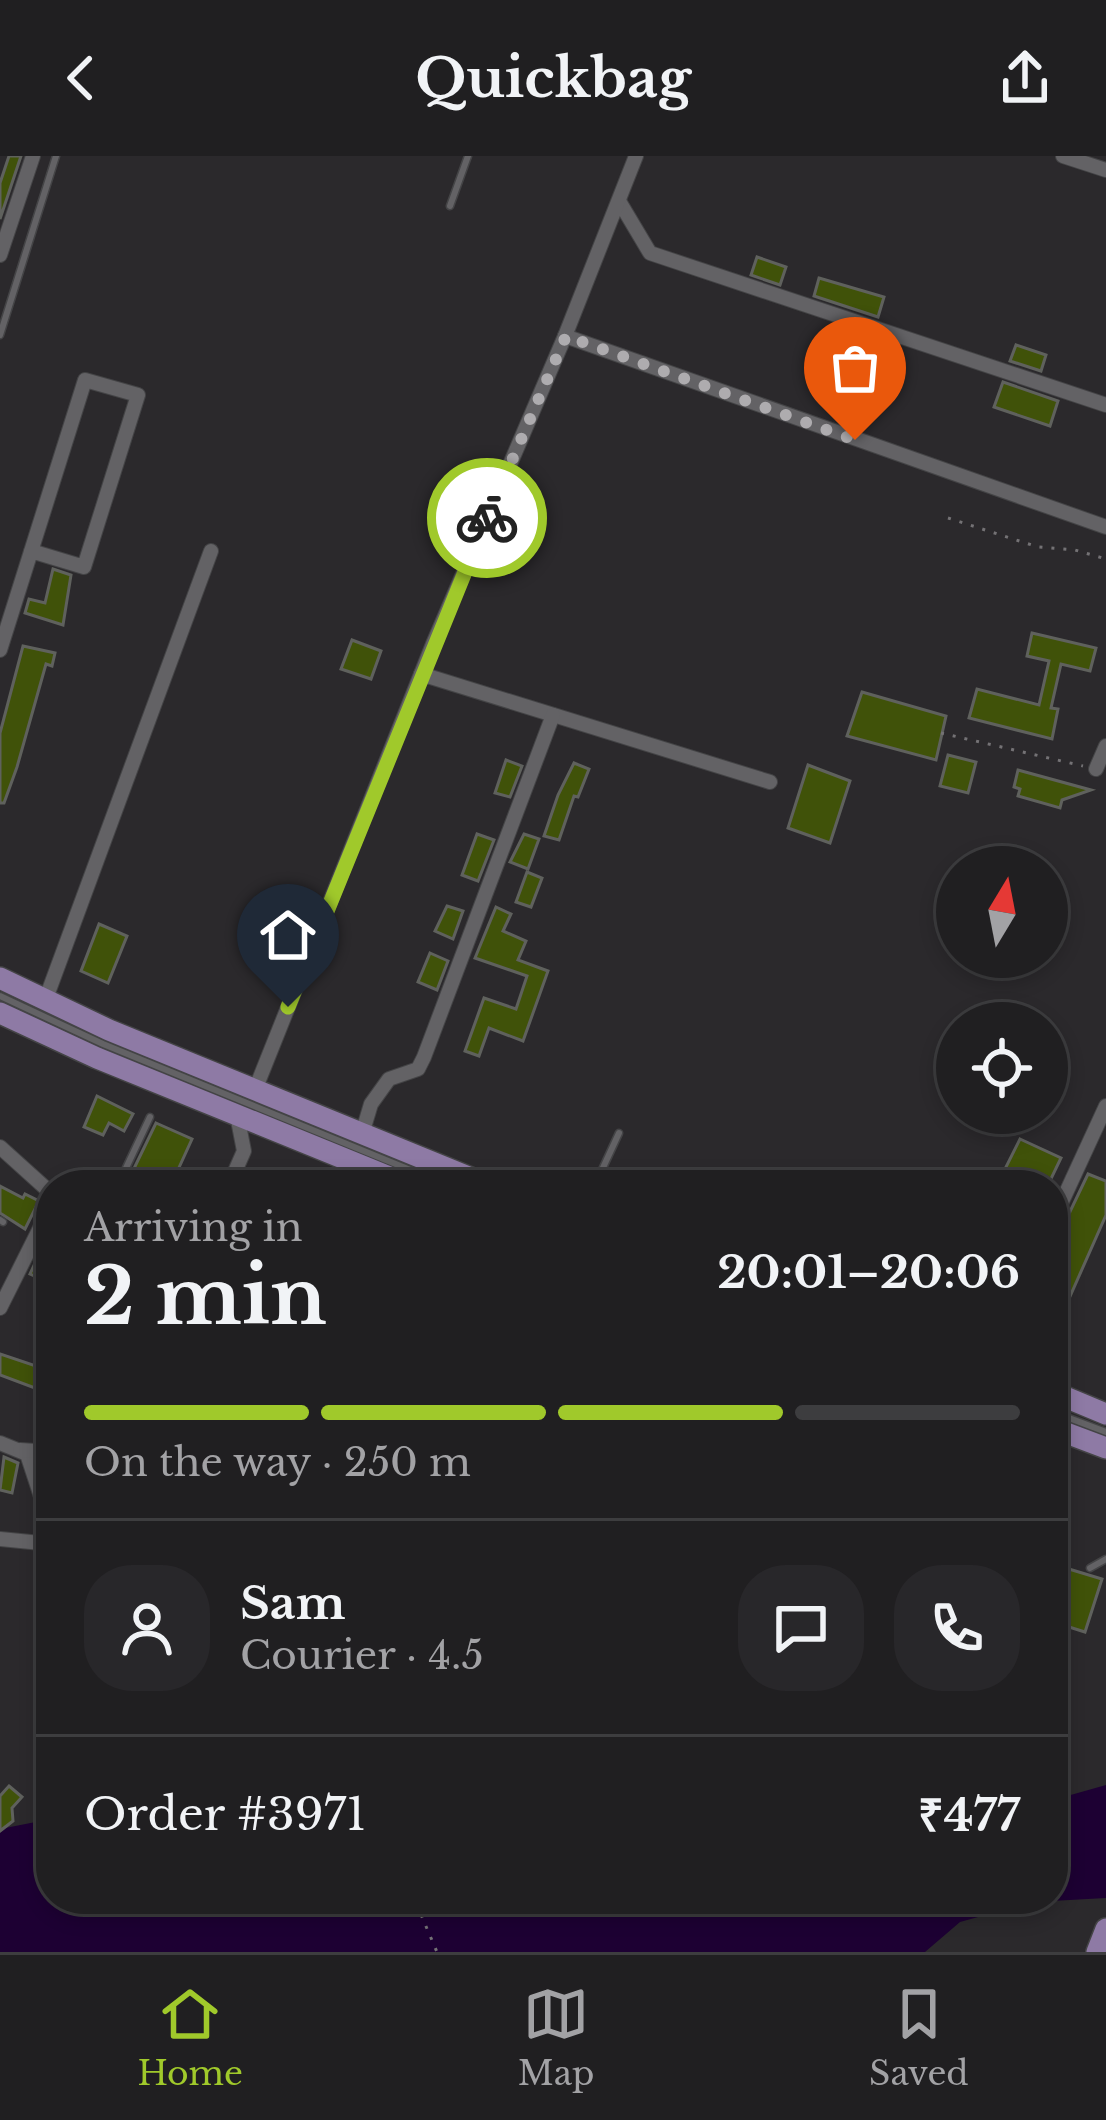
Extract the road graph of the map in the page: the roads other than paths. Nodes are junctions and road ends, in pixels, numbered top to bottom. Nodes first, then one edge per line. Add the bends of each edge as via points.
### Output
1 (33, 156) edge
2 (56, 156) edge
3 (467, 156) edge
4 (636, 156) edge
5 (1063, 156) edge
6 (1106, 170) edge
7 (619, 201) junction
8 (450, 206) dead end
9 (0, 255) edge
10 (0, 334) edge
11 (566, 336) junction
12 (1106, 405) edge
13 (1106, 527) edge
14 (31, 551) junction
15 (212, 551) dead end
16 (0, 650) edge
17 (421, 674) junction
18 (553, 715) junction
19 (1106, 746) edge
20 (1096, 770) road end
21 (770, 782) dead end
22 (0, 978) edge
23 (0, 996) edge
24 (45, 1001) junction
25 (0, 1013) edge
26 (255, 1090) junction
27 (1106, 1106) edge
28 (237, 1115) junction
29 (150, 1117) dead end
30 (619, 1133) dead end
31 (362, 1134) junction
32 (0, 1147) edge
33 (125, 1170) edge
34 (235, 1170) edge
35 (366, 1170) edge
36 (410, 1170) edge
37 (451, 1170) edge
38 (602, 1170) edge
39 (36, 1179) edge
40 (1068, 1188) edge
41 (36, 1236) edge
42 (0, 1308) edge
43 (1068, 1398) edge
44 (1106, 1414) edge
45 (1068, 1426) edge
46 (1068, 1430) edge
47 (1106, 1432) edge
48 (0, 1443) edge
49 (1106, 1448) edge
50 (20, 1450) junction
51 (36, 1451) edge
52 (36, 1478) edge
53 (0, 1539) edge
54 (36, 1543) edge
55 (1106, 1559) edge
56 (1090, 1568) dead end
57 (1106, 1929) edge
58 (1097, 1952) edge

1 - 9 street
2 - 10 lane
3 - 8 lane
4 - 7 street
5 - 6 street
7 - 11 street
7 - 12 street via 650,253
11 - 13 street
11 - 17 street
14 - 14 street via 85,380 138,394 84,567
14 - 16 street
15 - 24 street
17 - 18 street
17 - 26 street
18 - 21 street
18 - 31 street via 418,1069 388,1079
19 - 20 street
22 - 24 main road
23 - 36 lane
24 - 26 main road
25 - 28 main road
26 - 31 main road
27 - 40 street
28 - 34 street via 244,1150
28 - 35 main road
29 - 33 lane
30 - 38 lane
31 - 37 main road
32 - 39 street
41 - 42 street
43 - 44 main road
45 - 47 lane
46 - 49 main road
48 - 50 street
50 - 51 street
50 - 52 street
53 - 54 street
55 - 56 lane
57 - 58 main road

